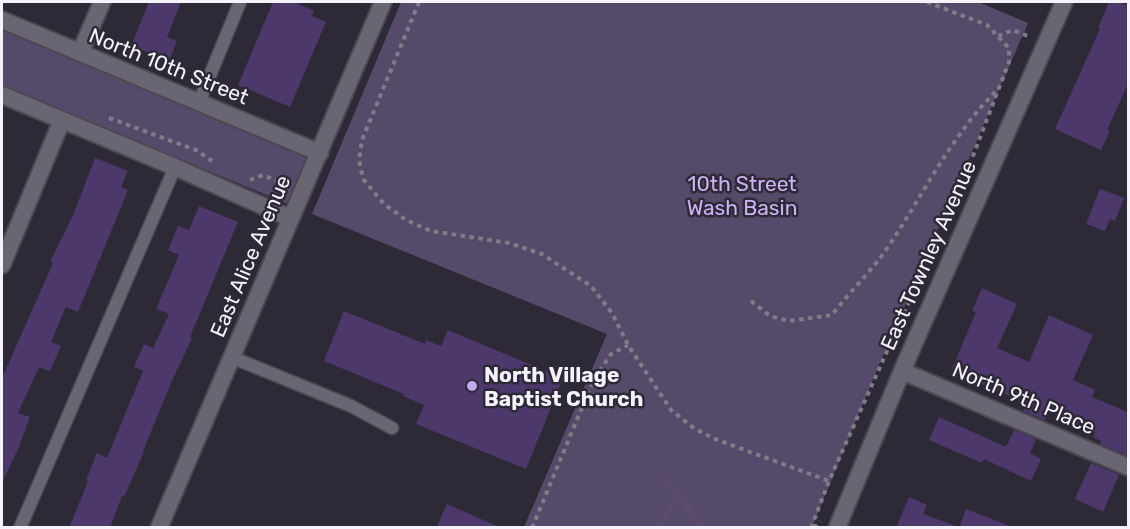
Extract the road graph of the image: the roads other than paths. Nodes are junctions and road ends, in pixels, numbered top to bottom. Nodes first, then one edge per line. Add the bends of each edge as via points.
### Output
1 (102, 2) edge
2 (240, 2) edge
3 (382, 2) edge
4 (1064, 2) edge
5 (2, 20) edge
6 (80, 53) junction
7 (2, 95) edge
8 (199, 102) junction
9 (62, 120) junction
10 (320, 153) junction
11 (175, 167) junction
12 (290, 218) junction
13 (2, 265) edge
14 (231, 357) junction
15 (902, 371) junction
16 (392, 428) dead end
17 (1128, 467) edge
18 (20, 528) edge
19 (159, 528) edge
20 (837, 528) edge

1 - 6 street
2 - 8 lane
3 - 10 street, East Alice Avenue
4 - 15 street, East Townley Avenue
5 - 6 street, North 10th Street
6 - 8 street, North 10th Street
7 - 9 street
8 - 10 street, North 10th Street
9 - 11 street
9 - 13 street
10 - 12 street, East Alice Avenue
11 - 12 street
11 - 18 lane
12 - 14 street, East Alice Avenue
14 - 16 lane via 351,406
14 - 19 street, East Alice Avenue
15 - 17 street, North 9th Place
15 - 20 street, East Townley Avenue

